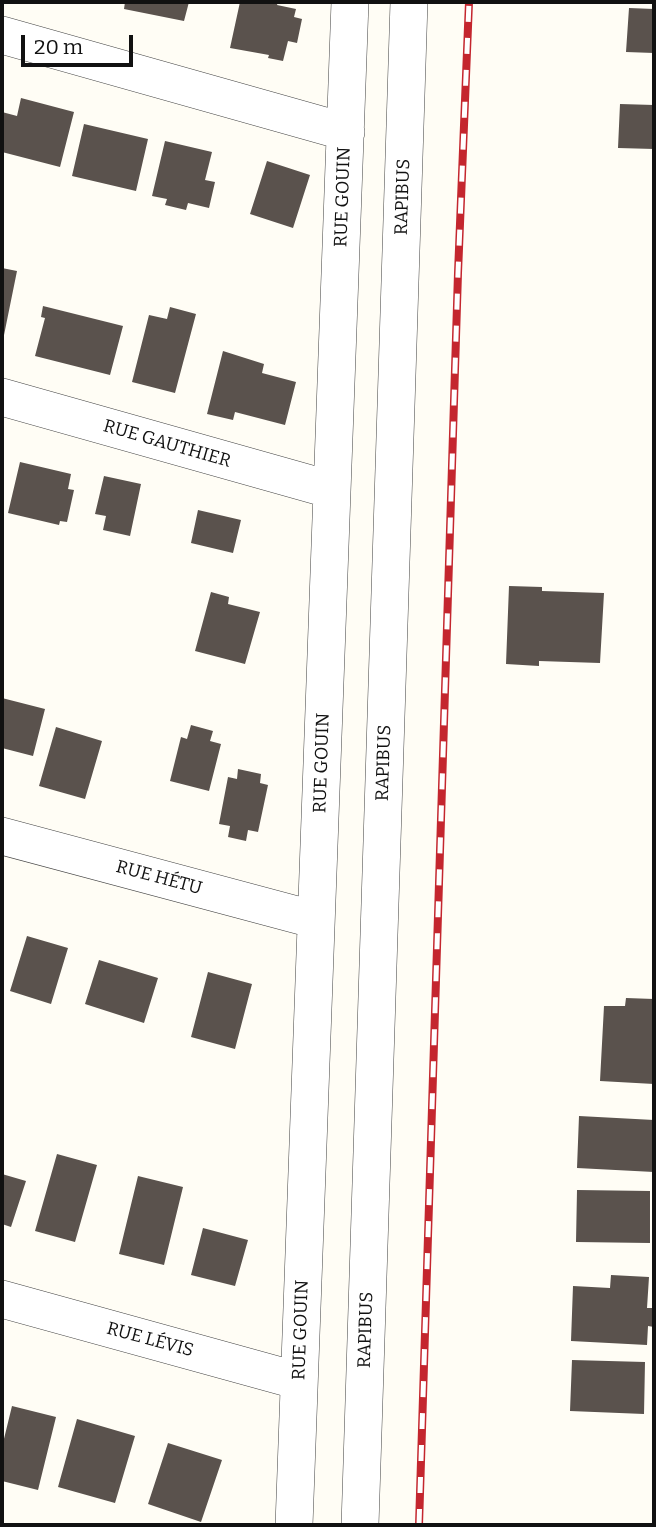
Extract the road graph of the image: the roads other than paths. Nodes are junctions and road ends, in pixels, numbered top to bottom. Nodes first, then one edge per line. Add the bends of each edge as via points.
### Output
1 (350, 2) edge
2 (409, 2) edge
3 (2, 35) edge
4 (345, 132) junction
5 (2, 397) edge
6 (332, 490) junction
7 (2, 836) edge
8 (316, 920) junction
9 (2, 1298) edge
10 (299, 1381) junction
11 (294, 1525) edge
12 (360, 1525) edge

1 - 4 street, RUE GOUIN
2 - 12 street, RAPIBUS
3 - 4 street
4 - 6 street, RUE GOUIN
5 - 6 street, RUE GAUTHIER
6 - 8 street, RUE GOUIN
7 - 8 street, RUE HÉTU
8 - 10 street, RUE GOUIN
9 - 10 street, RUE LÉVIS
10 - 11 street, RUE GOUIN

